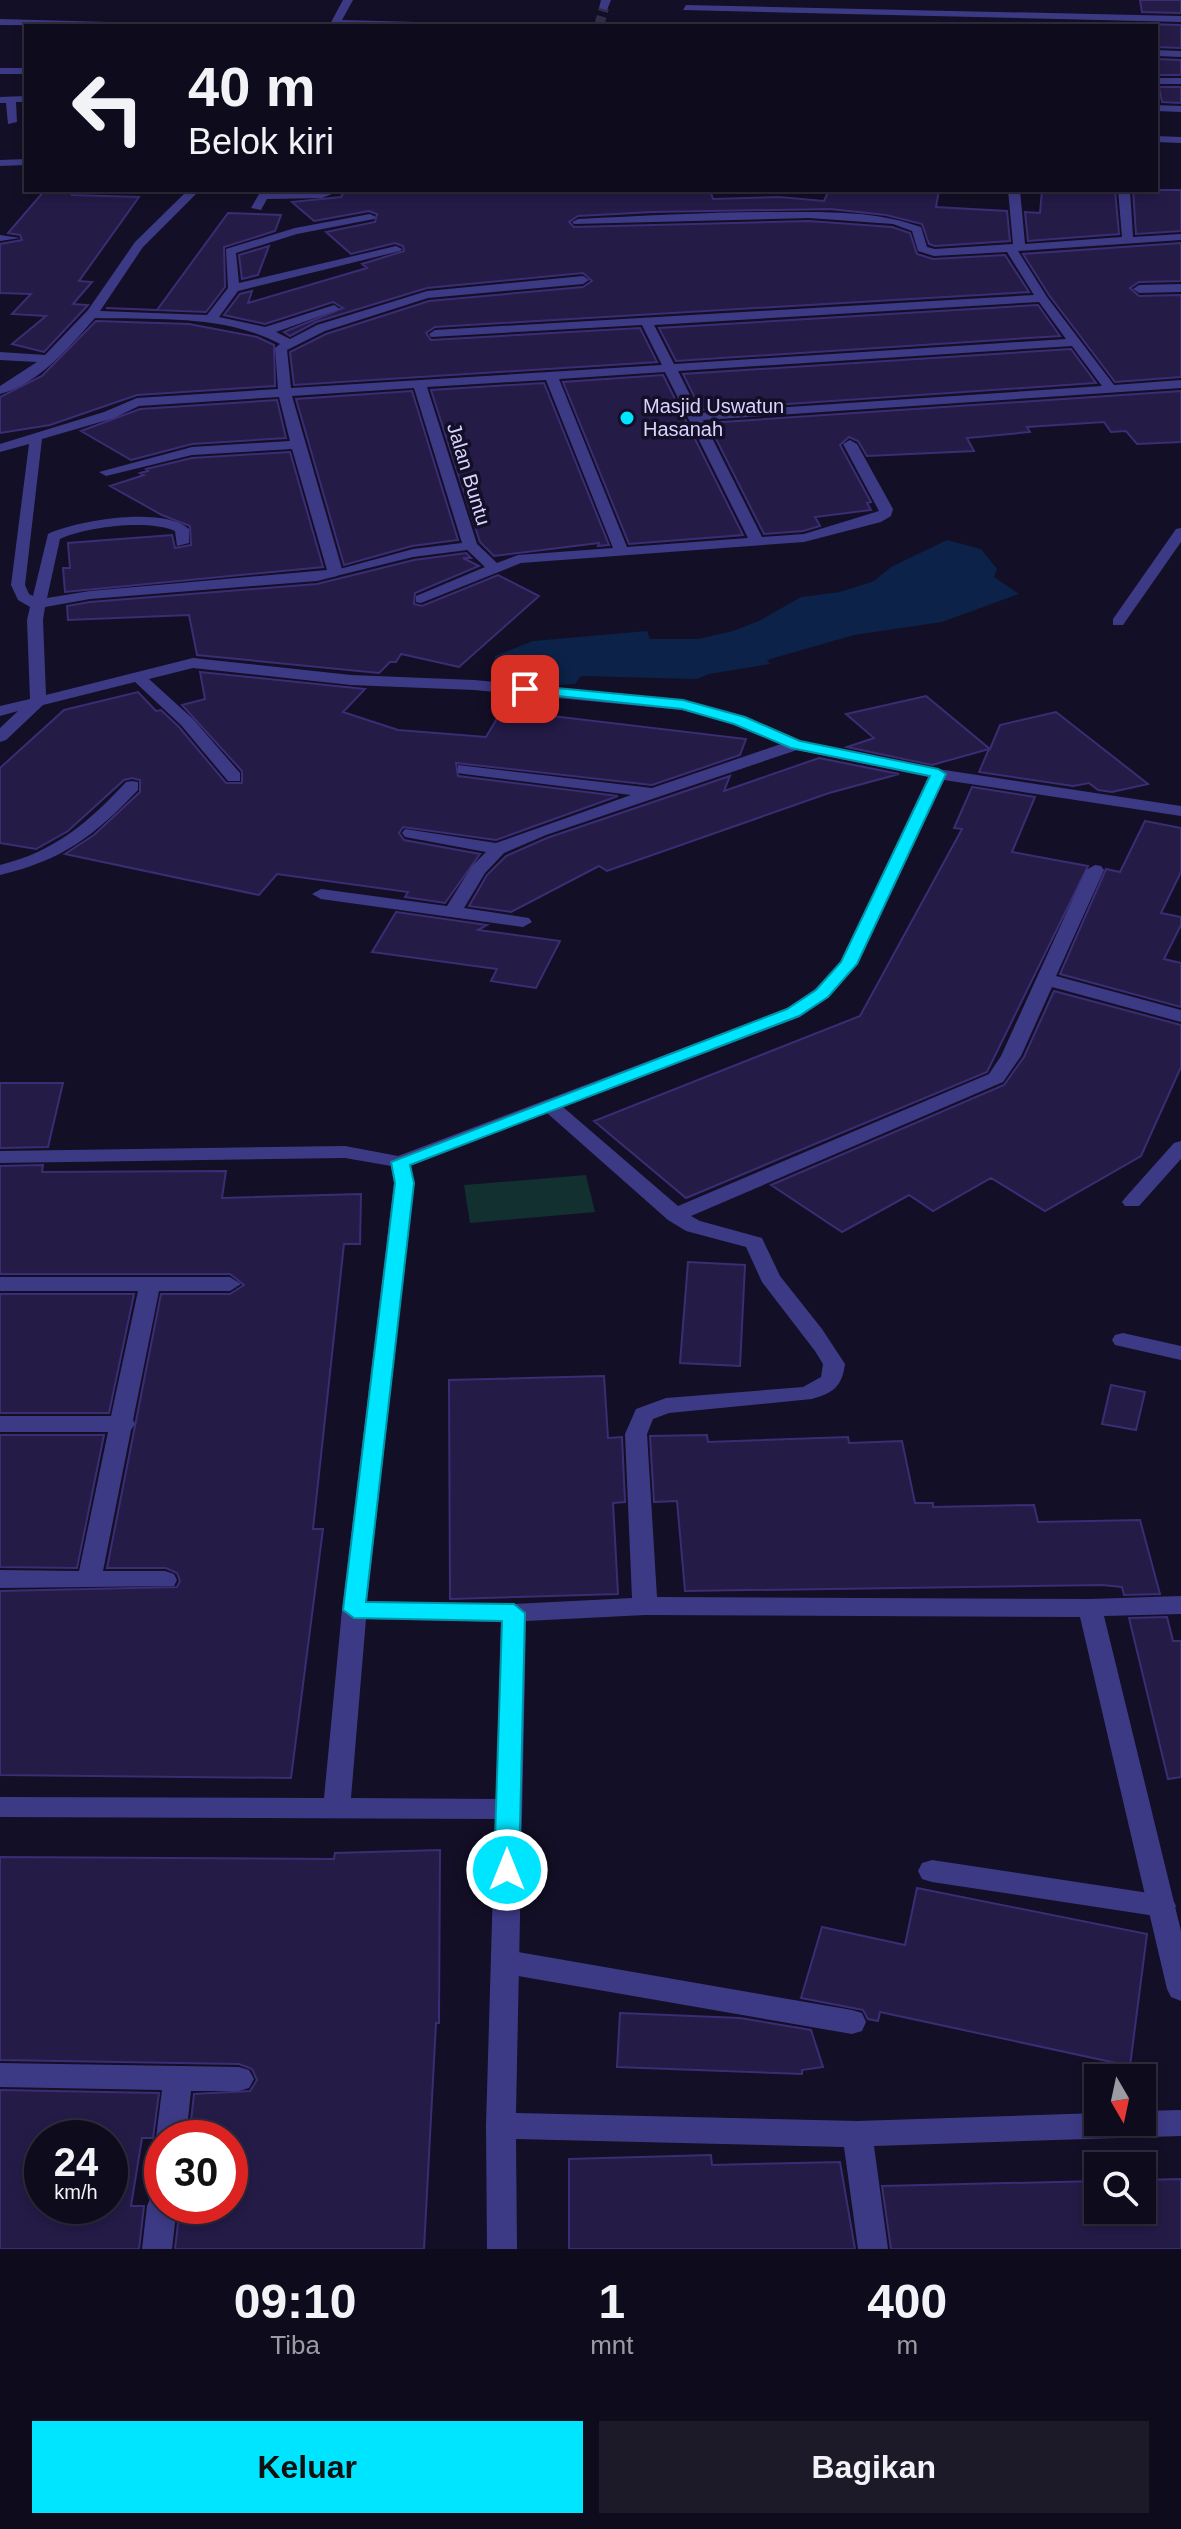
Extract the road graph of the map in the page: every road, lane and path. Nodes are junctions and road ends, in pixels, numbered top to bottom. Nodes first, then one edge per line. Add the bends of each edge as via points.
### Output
1 (348, 0) edge
2 (850, 0) edge
3 (964, 0) edge
4 (764, 6) edge
5 (686, 9) edge
6 (851, 13) junction
7 (1181, 19) edge
8 (965, 20) edge
9 (0, 22) edge
10 (17, 23) junction
11 (40, 24) edge
12 (335, 24) edge
13 (7, 37) dead end
14 (1158, 42) edge
15 (1181, 42) edge
16 (1158, 53) edge
17 (1181, 54) edge
18 (0, 71) edge
19 (24, 71) edge
20 (1158, 81) edge
21 (1181, 81) edge
22 (6, 100) edge
23 (1158, 108) edge
24 (1181, 109) edge
25 (12, 122) dead end
26 (1158, 139) edge
27 (1181, 140) edge
28 (24, 162) edge
29 (0, 163) edge
30 (192, 192) edge
31 (330, 192) edge
32 (1014, 192) edge
33 (1124, 192) edge
34 (257, 208) dead end
35 (370, 217) dead end
36 (578, 222) dead end
37 (1181, 237) edge
38 (0, 238) edge
39 (14, 238) dead end
40 (1128, 240) junction
41 (1014, 246) junction
42 (396, 249) dead end
43 (583, 280) dead end
44 (234, 288) junction
45 (1181, 288) edge
46 (1139, 289) dead end
47 (373, 297) dead end
48 (1042, 298) junction
49 (90, 314) junction
50 (209, 321) junction
51 (646, 321) junction
52 (269, 330) junction
53 (435, 334) dead end
54 (286, 342) junction
55 (1076, 342) junction
56 (0, 356) edge
57 (45, 359) junction
58 (670, 367) junction
59 (551, 375) junction
60 (419, 382) junction
61 (1181, 384) edge
62 (1110, 388) junction
63 (0, 390) edge
64 (286, 391) junction
65 (695, 417) junction
66 (36, 440) junction
67 (299, 444) junction
68 (850, 444) dead end
69 (0, 448) edge
70 (106, 472) dead end
71 (1181, 532) edge
72 (757, 541) junction
73 (182, 543) dead end
74 (470, 546) junction
75 (622, 551) junction
76 (494, 568) junction
77 (0, 569) edge
78 (19, 569) junction
79 (332, 573) junction
80 (421, 599) dead end
81 (37, 604) junction
82 (1118, 622) dead end
83 (137, 676) junction
84 (38, 701) junction
85 (0, 711) edge
86 (0, 737) edge
87 (796, 745) junction
88 (464, 769) dead end
89 (938, 774) junction
90 (234, 777) dead end
91 (132, 786) dead end
92 (657, 792) junction
93 (1181, 811) edge
94 (411, 833) dead end
95 (498, 849) junction
96 (0, 870) edge
97 (1095, 870) dead end
98 (321, 894) dead end
99 (452, 913) junction
100 (523, 922) dead end
101 (1048, 980) junction
102 (1181, 1016) edge
103 (550, 1106) junction
104 (1181, 1147) edge
105 (0, 1157) edge
106 (400, 1162) junction
107 (1132, 1202) dead end
108 (675, 1215) junction
109 (0, 1284) edge
110 (150, 1284) junction
111 (230, 1284) dead end
112 (1123, 1340) dead end
113 (1181, 1353) edge
114 (0, 1424) edge
115 (124, 1424) junction
116 (0, 1579) edge
117 (89, 1579) junction
118 (165, 1580) dead end
119 (1181, 1605) edge
120 (645, 1606) junction
121 (1090, 1608) junction
122 (354, 1610) junction
123 (514, 1613) junction
124 (337, 1806) junction
125 (0, 1807) edge
126 (507, 1809) junction
127 (932, 1871) dead end
128 (1162, 1906) junction
129 (506, 1962) junction
130 (1181, 1989) edge
131 (852, 2022) dead end
132 (0, 2075) edge
133 (178, 2078) junction
134 (239, 2079) dead end
135 (173, 2120) edge
136 (1181, 2123) edge
137 (501, 2126) junction
138 (857, 2134) junction
139 (160, 2224) edge
140 (157, 2249) edge
141 (502, 2249) edge
142 (873, 2249) edge

1 - 12 street
2 - 6 street
3 - 8 street
4 - 5 street
4 - 6 street
6 - 8 street
7 - 8 street via 1076,13
9 - 10 street
10 - 11 street
10 - 13 street
14 - 15 street
16 - 17 street
18 - 19 street
20 - 21 street
22 - 25 street
23 - 24 street
26 - 27 street
28 - 29 street
30 - 49 street via 147,236
31 - 34 street via 263,196
32 - 41 street
33 - 40 street
35 - 44 street via 295,231 230,251
36 - 41 street via 832,216 909,224 928,252
37 - 40 street
38 - 39 street
40 - 41 street
41 - 48 street
42 - 44 street
43 - 54 street via 427,295
44 - 50 street
45 - 46 street
47 - 52 street
48 - 51 street
48 - 55 street
49 - 50 street
49 - 57 street
50 - 52 street
51 - 53 street
51 - 58 street
52 - 54 street
54 - 64 street via 279,357
55 - 58 street
55 - 62 street
56 - 57 street
57 - 63 street via 16,387
58 - 59 street
58 - 65 street
59 - 60 street
59 - 75 street
60 - 64 street
60 - 74 street, Jalan Buntu
61 - 62 street
62 - 65 street
64 - 66 street via 137,402
64 - 67 street
65 - 72 street
66 - 69 street
66 - 78 street
67 - 70 street via 192,451
67 - 79 street
68 - 72 street via 886,513 817,536
71 - 82 street
72 - 75 street
73 - 81 street via 182,529 158,521 60,532 53,537
74 - 76 street, Jalan Buntu
74 - 79 street via 413,553
75 - 76 street via 518,559
76 - 80 street
77 - 78 street
78 - 81 street via 23,597
79 - 81 street
81 - 84 street
83 - 84 street
83 - 87 street via 172,666 214,663 351,680 647,700 740,720
83 - 90 street via 187,722
84 - 85 street
84 - 86 street
87 - 89 street
87 - 92 street
88 - 92 street
89 - 93 street
89 - 103 street via 849,964 822,993 793,1013
91 - 96 street via 71,846
92 - 95 street
94 - 95 street
95 - 99 street
97 - 101 street
98 - 99 street
99 - 100 street
101 - 102 street
101 - 108 street via 996,1078
103 - 106 street
103 - 108 street
104 - 107 street
105 - 106 street via 345,1152
106 - 122 street via 404,1183
108 - 120 street via 693,1226 755,1243 777,1289 831,1357 834,1369 832,1380 804,1394 666,1406 644,1414 636,1434
109 - 110 street
110 - 111 street
110 - 115 street
112 - 113 street
114 - 115 street
115 - 117 street
116 - 117 street
117 - 118 street
119 - 121 street
120 - 121 street
120 - 123 street
121 - 128 street
122 - 123 street
122 - 124 street
123 - 126 street
124 - 125 street
124 - 126 street
126 - 129 street
127 - 128 street
128 - 130 street
129 - 131 street
129 - 137 street
132 - 133 street
133 - 134 street
133 - 135 street
136 - 138 street
137 - 138 street
137 - 141 street
138 - 142 street
139 - 140 street

